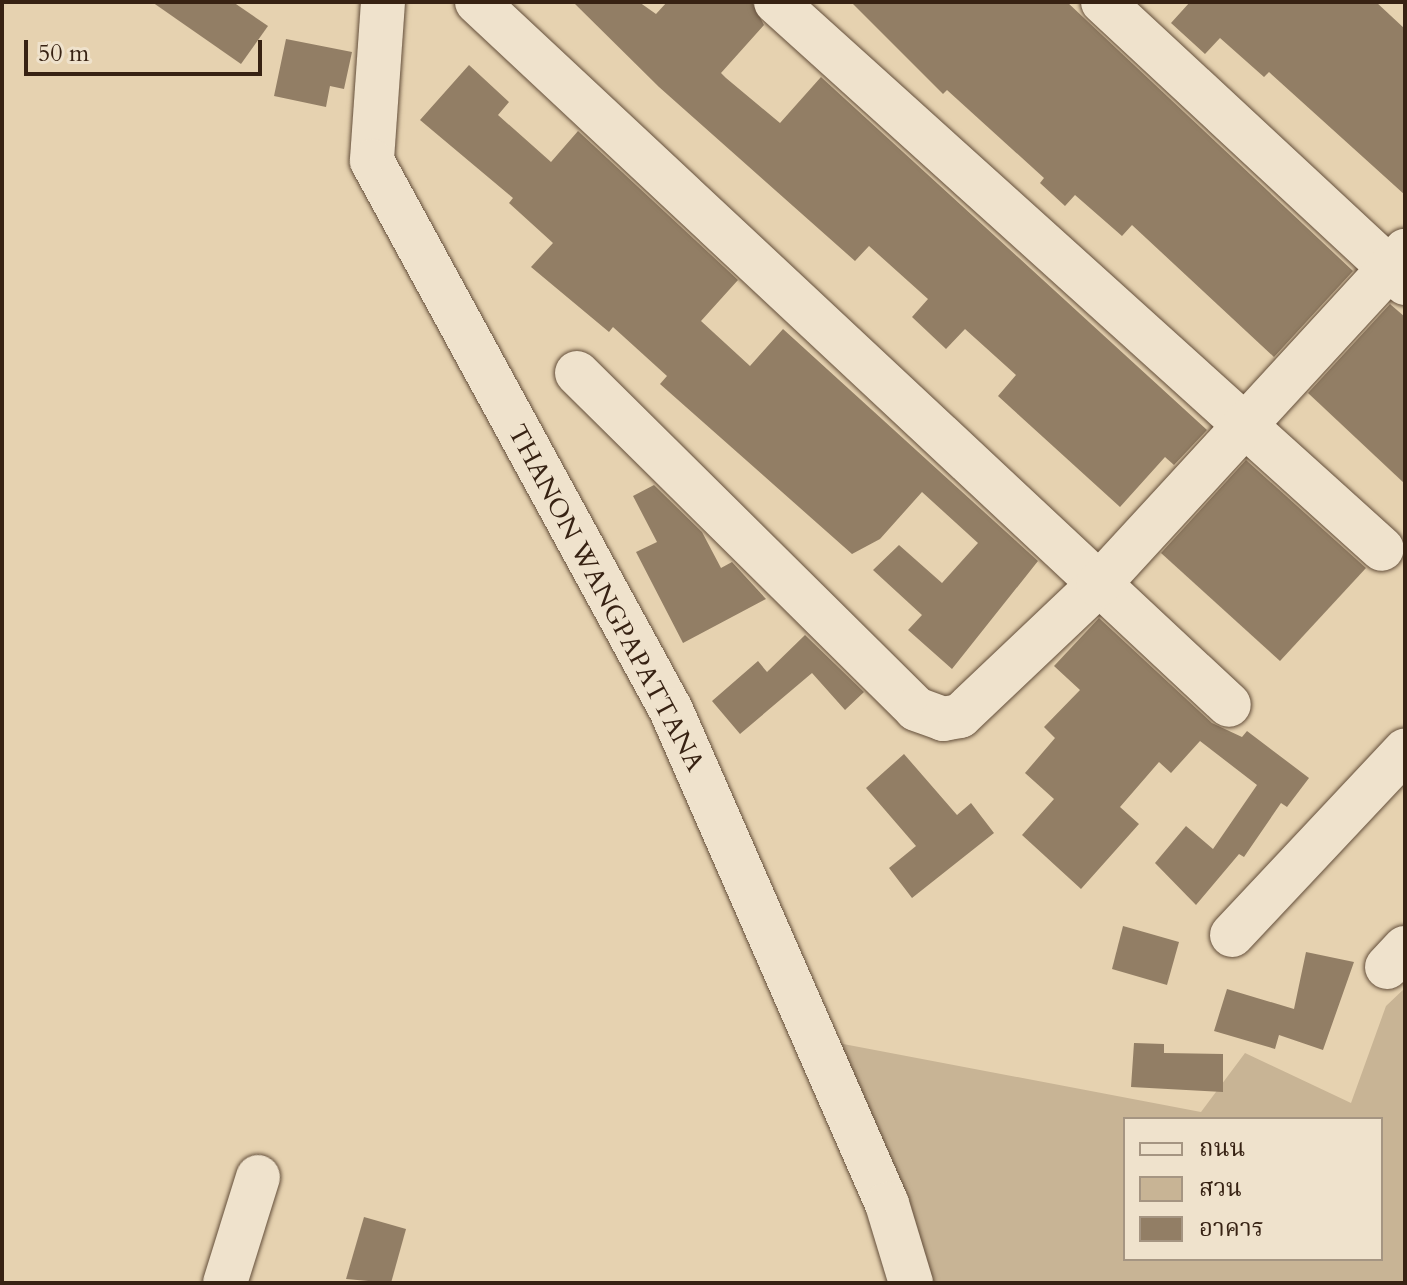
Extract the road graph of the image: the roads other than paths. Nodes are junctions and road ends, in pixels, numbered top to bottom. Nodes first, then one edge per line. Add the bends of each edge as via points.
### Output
1 (383, 2) edge
2 (477, 2) edge
3 (776, 2) edge
4 (1103, 2) edge
5 (1400, 267) edge
6 (577, 373) dead end
7 (1244, 426) junction
8 (1382, 549) dead end
9 (1098, 585) junction
10 (1229, 705) dead end
11 (1405, 751) edge
12 (1232, 935) dead end
13 (258, 1177) dead end
14 (225, 1283) edge
15 (911, 1283) edge

1 - 15 street, THANON WANGPAPATTANA via 372,161 671,710 887,1204
2 - 9 street
3 - 7 street
4 - 5 street
5 - 7 street
6 - 9 street via 929,716 960,716
7 - 8 street
7 - 9 street
9 - 10 street
11 - 12 street
13 - 14 street

